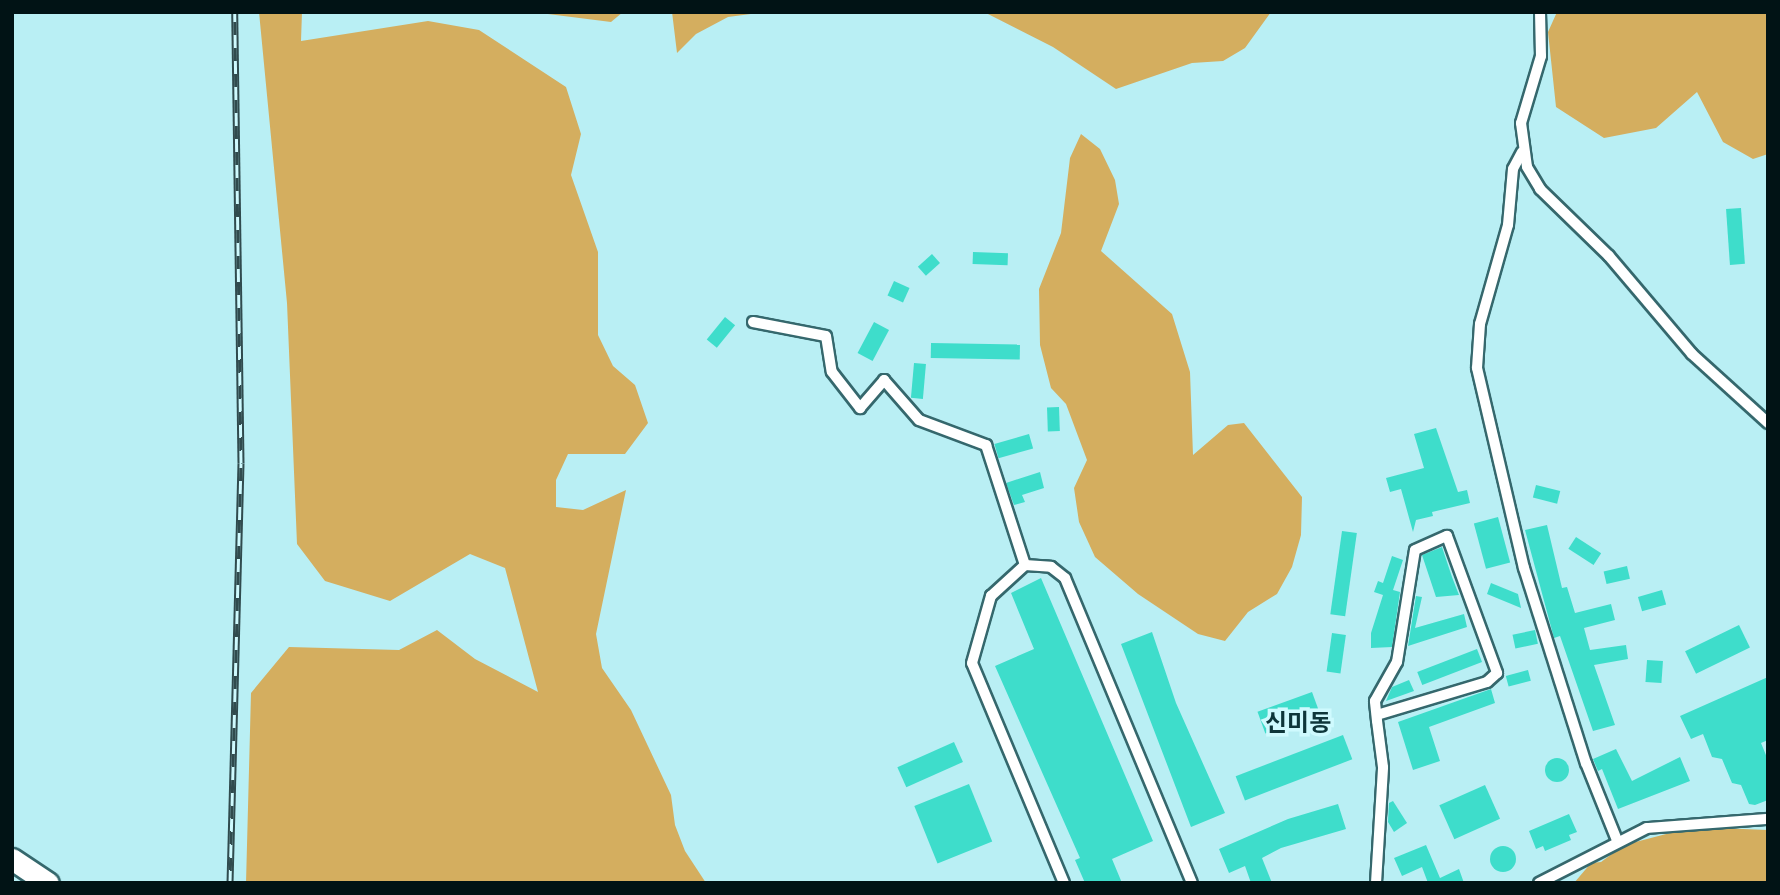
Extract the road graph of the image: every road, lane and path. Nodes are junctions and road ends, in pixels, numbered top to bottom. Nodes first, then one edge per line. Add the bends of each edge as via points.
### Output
1 (1540, 12) edge
2 (1522, 152) junction
3 (753, 323) dead end
4 (1768, 423) edge
5 (1025, 565) junction
6 (1377, 715) junction
7 (1768, 818) edge
8 (1617, 840) junction
9 (12, 859) edge
10 (12, 877) edge
11 (22, 883) edge
12 (48, 883) edge
13 (1064, 883) edge
14 (1192, 883) edge
15 (1376, 883) edge
16 (1539, 883) edge

1 - 2 street via 1541,56 1521,123
2 - 4 street via 1539,189 1609,256 1692,354
2 - 8 street via 1513,169 1508,225 1480,324 1477,368 1524,568 1586,763
3 - 5 street via 825,336 832,372 860,408 884,380 919,420 986,445
5 - 13 street via 991,596 972,663
5 - 14 street via 1051,566 1065,578
6 - 6 street via 1487,682 1497,673 1447,536 1415,550 1398,631 1397,662 1377,693
6 - 15 street via 1383,767
7 - 8 street via 1647,828
8 - 16 street
9 - 12 highway
10 - 11 highway

